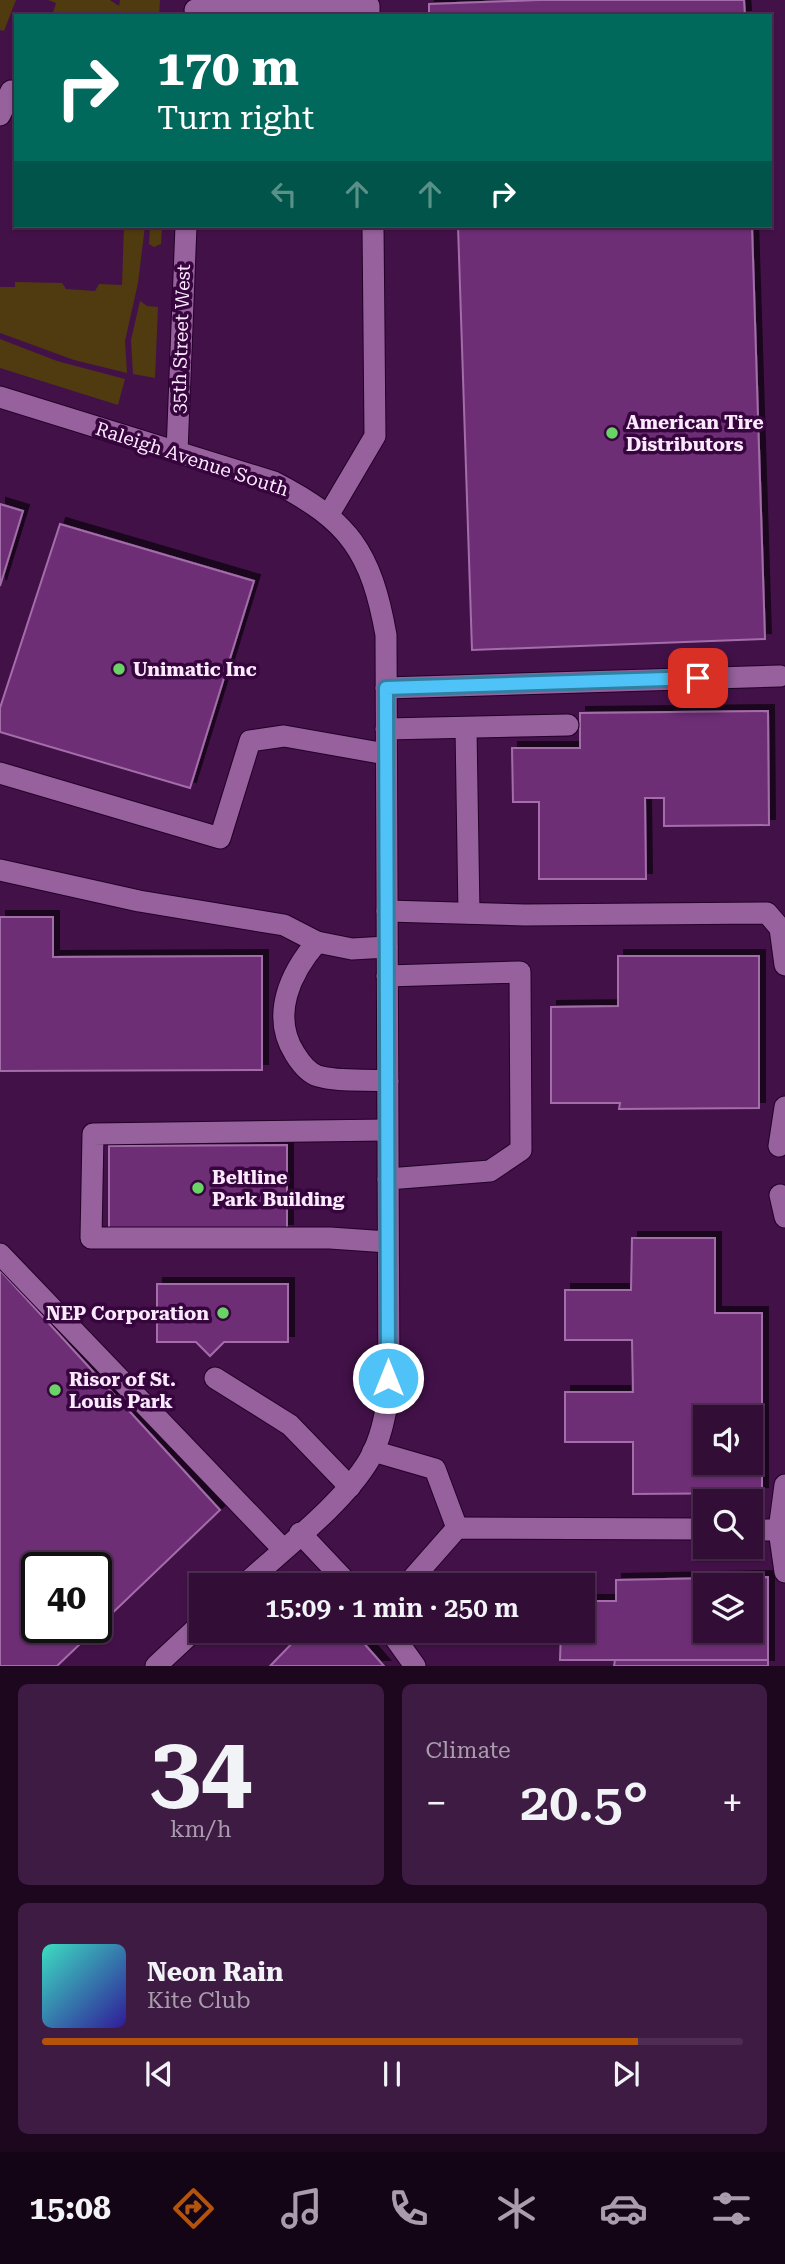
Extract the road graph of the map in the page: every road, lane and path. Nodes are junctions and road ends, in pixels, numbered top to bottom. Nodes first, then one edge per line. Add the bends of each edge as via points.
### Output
1 (195, 9) edge
2 (296, 12) edge
3 (369, 14) edge
4 (14, 92) edge
5 (0, 115) edge
6 (186, 228) edge
7 (373, 228) edge
8 (0, 397) edge
9 (177, 452) junction
10 (329, 514) junction
11 (780, 676) dead end
12 (386, 688) junction
13 (568, 725) dead end
14 (386, 729) junction
15 (466, 729) junction
16 (386, 754) junction
17 (0, 773) edge
18 (0, 870) edge
19 (387, 911) junction
20 (469, 913) junction
21 (317, 942) junction
22 (387, 947) junction
23 (785, 965) edge
24 (387, 976) junction
25 (388, 1080) junction
26 (785, 1107) edge
27 (387, 1130) junction
28 (779, 1146) dead end
29 (388, 1179) junction
30 (780, 1195) dead end
31 (785, 1217) edge
32 (388, 1242) junction
33 (0, 1254) edge
34 (215, 1378) dead end
35 (373, 1451) junction
36 (785, 1485) edge
37 (349, 1487) junction
38 (457, 1528) junction
39 (693, 1530) edge
40 (763, 1530) edge
41 (779, 1530) junction
42 (300, 1533) junction
43 (283, 1549) junction
44 (785, 1572) edge
45 (257, 1573) edge
46 (338, 1573) edge
47 (417, 1573) edge
48 (189, 1635) edge
49 (399, 1643) edge
50 (156, 1665) edge
51 (415, 1665) edge

1 - 2 street
2 - 3 street via 369,6
4 - 5 street
6 - 9 street, 35th Street West
7 - 10 street via 375,436
8 - 9 street, Raleigh Avenue South
9 - 10 street, Raleigh Avenue South via 274,482
10 - 12 street, Raleigh Avenue South via 364,557 379,595 386,635
11 - 12 street
12 - 14 street
13 - 15 street
14 - 15 street
14 - 16 street
15 - 20 street
16 - 17 street via 284,736 250,741 220,838
16 - 19 street
18 - 21 street via 139,901 284,925
19 - 20 street
19 - 22 street
20 - 23 street via 767,913 780,928
21 - 22 street via 352,949
21 - 25 street via 289,983 285,1030 293,1050 317,1076
22 - 24 street
24 - 25 street
24 - 29 street via 520,972 521,1136 521,1150 490,1171
25 - 27 street
26 - 28 street
27 - 29 street
27 - 32 street via 93,1134 91,1238
29 - 32 street
30 - 31 street
32 - 35 street via 389,1393
33 - 43 street
34 - 37 street via 290,1425
35 - 37 street
35 - 38 street via 435,1469
36 - 41 street
37 - 42 street
38 - 39 street
38 - 47 street
40 - 41 street
41 - 44 street
42 - 43 street
42 - 46 street
43 - 45 street
48 - 50 street
49 - 51 street

